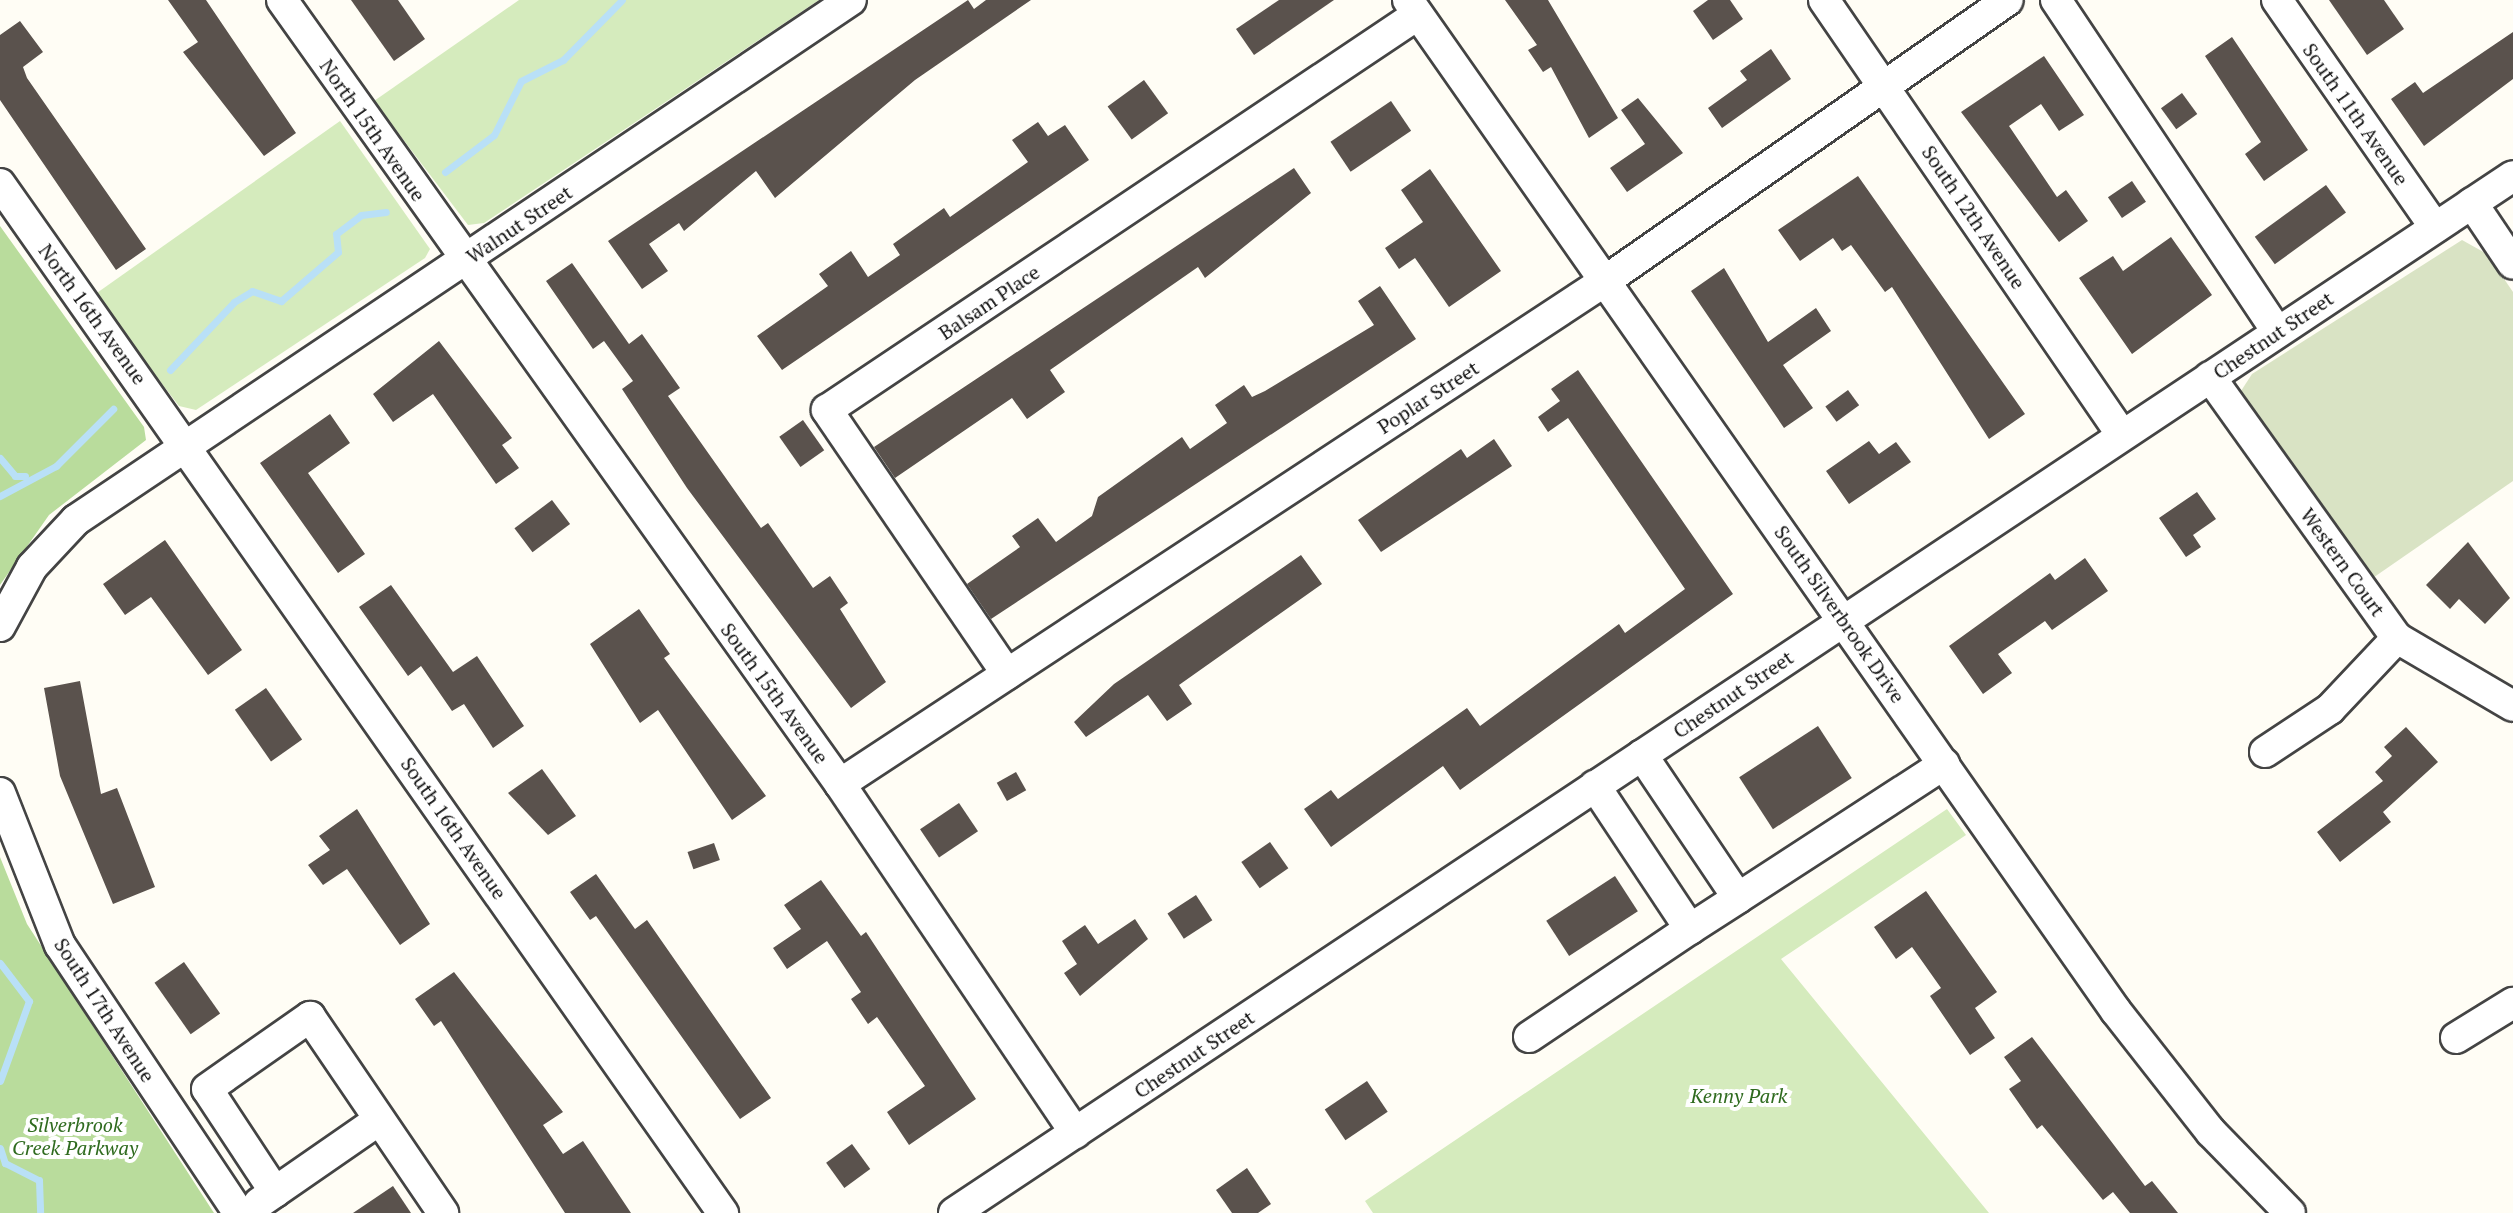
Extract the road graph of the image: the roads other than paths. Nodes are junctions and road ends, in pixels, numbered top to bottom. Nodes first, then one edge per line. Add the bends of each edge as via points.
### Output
1 (282, 0) edge
2 (851, 0) edge
3 (1824, 0) edge
4 (2008, 0) edge
5 (2056, 0) edge
6 (2277, 0) edge
7 (1412, 8) edge
8 (1884, 84) junction
9 (2513, 176) edge
10 (0, 184) edge
11 (2472, 203) junction
12 (2435, 227) junction
13 (465, 261) junction
14 (2513, 264) edge
15 (1605, 281) junction
16 (2277, 332) junction
17 (2210, 377) junction
18 (2122, 435) junction
19 (185, 443) junction
20 (1845, 619) junction
21 (0, 626) edge
22 (2397, 638) junction
23 (1007, 674) junction
24 (2513, 706) edge
25 (2265, 752) dead end
26 (1642, 755) junction
27 (1944, 764) junction
28 (840, 784) junction
29 (1595, 786) junction
30 (0, 793) edge
31 (1738, 898) junction
32 (1690, 929) junction
33 (2513, 1003) edge
34 (1529, 1037) dead end
35 (2456, 1038) dead end
36 (222, 1113) junction
37 (379, 1120) junction
38 (1075, 1133) junction
39 (188, 1136) junction
40 (275, 1192) junction
41 (241, 1213) edge
42 (443, 1213) edge
43 (723, 1213) edge
44 (954, 1213) edge
45 (2290, 1213) edge

1 - 13 street, North 15th Avenue
2 - 13 street, Walnut Street
3 - 8 street, South 12th Avenue
4 - 8 street, Poplar Street
5 - 16 street
6 - 12 street, South 11th Avenue
7 - 15 street, South Silverbrook Drive
7 - 23 street, Balsam Place via 827,410
8 - 15 street, Poplar Street
8 - 18 street, South 12th Avenue
9 - 11 street, Chestnut Street
10 - 19 street, North 16th Avenue
11 - 12 street, Chestnut Street
11 - 14 street
12 - 16 street, Chestnut Street
13 - 19 street, Walnut Street
13 - 28 street, South 15th Avenue
15 - 20 street, South Silverbrook Drive
15 - 23 street, Poplar Street
16 - 17 street, Chestnut Street
17 - 18 street, Chestnut Street
17 - 22 street, Western Court
18 - 20 street, Chestnut Street
19 - 21 street via 76,520 32,567
19 - 43 street, South 16th Avenue
20 - 26 street, Chestnut Street
20 - 27 street, South Silverbrook Drive
22 - 24 street, Western Court
22 - 25 street via 2330,709
23 - 28 street, Poplar Street
26 - 29 street, Chestnut Street
26 - 31 street
27 - 31 street
27 - 45 street, South Silverbrook Drive via 2116,1011 2211,1132
28 - 38 street, South 15th Avenue
29 - 32 street
29 - 38 street, Chestnut Street
30 - 39 street, South 17th Avenue via 60,945
31 - 32 street
32 - 34 street
33 - 35 street
36 - 37 street via 207,1089 310,1017
36 - 39 street
36 - 40 street
37 - 40 street
37 - 42 street
38 - 44 street, Chestnut Street
39 - 41 street, South 17th Avenue
40 - 41 street

